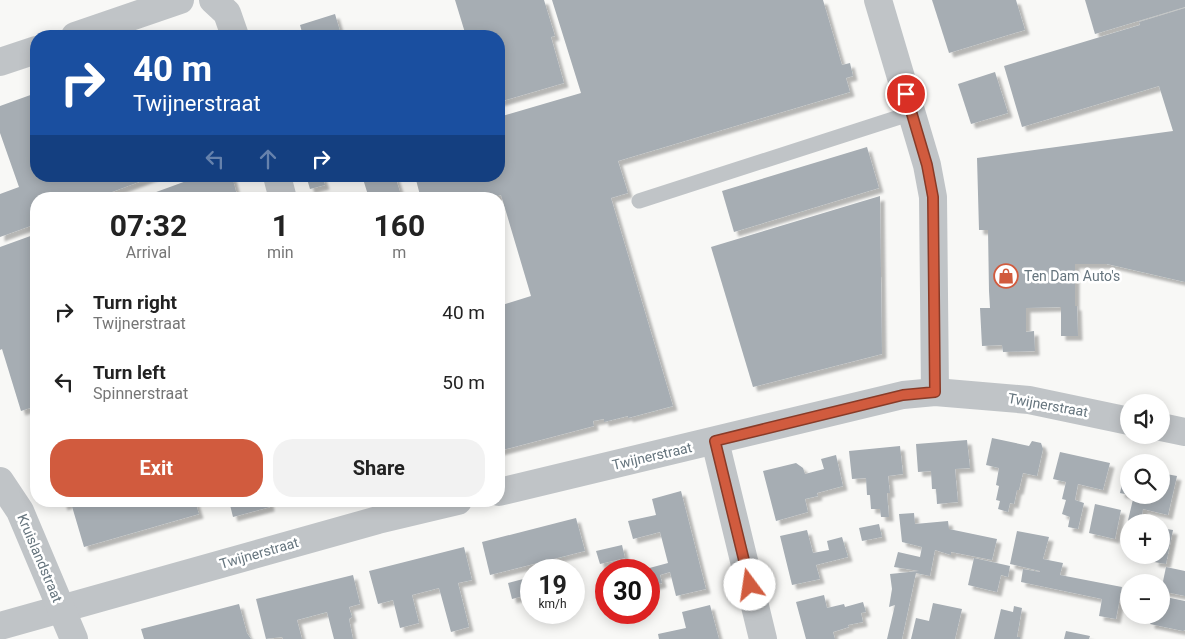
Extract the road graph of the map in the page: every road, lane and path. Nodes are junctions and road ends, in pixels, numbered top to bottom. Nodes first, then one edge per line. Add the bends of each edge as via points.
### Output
1 (180, 0) edge
2 (212, 0) edge
3 (878, 0) edge
4 (92, 30) edge
5 (233, 30) edge
6 (30, 52) edge
7 (0, 62) edge
8 (912, 113) junction
9 (639, 201) dead end
10 (935, 392) junction
11 (1120, 418) edge
12 (1170, 429) edge
13 (1185, 432) edge
14 (715, 441) junction
15 (0, 481) edge
16 (505, 491) edge
17 (409, 507) edge
18 (376, 511) edge
19 (61, 608) junction
20 (0, 626) edge
21 (74, 639) edge
22 (763, 639) edge

1 - 4 street
2 - 5 street via 227,13
3 - 8 street
6 - 7 street
8 - 9 lane
8 - 10 street via 933,197
10 - 11 street, Twijnerstraat via 1029,400
10 - 14 street, Twijnerstraat via 903,395
12 - 13 street
14 - 16 street, Twijnerstraat
14 - 22 street
15 - 19 street, Kruislandstraat via 20,511
17 - 18 street, Twijnerstraat
18 - 19 street, Twijnerstraat
19 - 20 street, Twijnerstraat
19 - 21 street, Kruislandstraat

